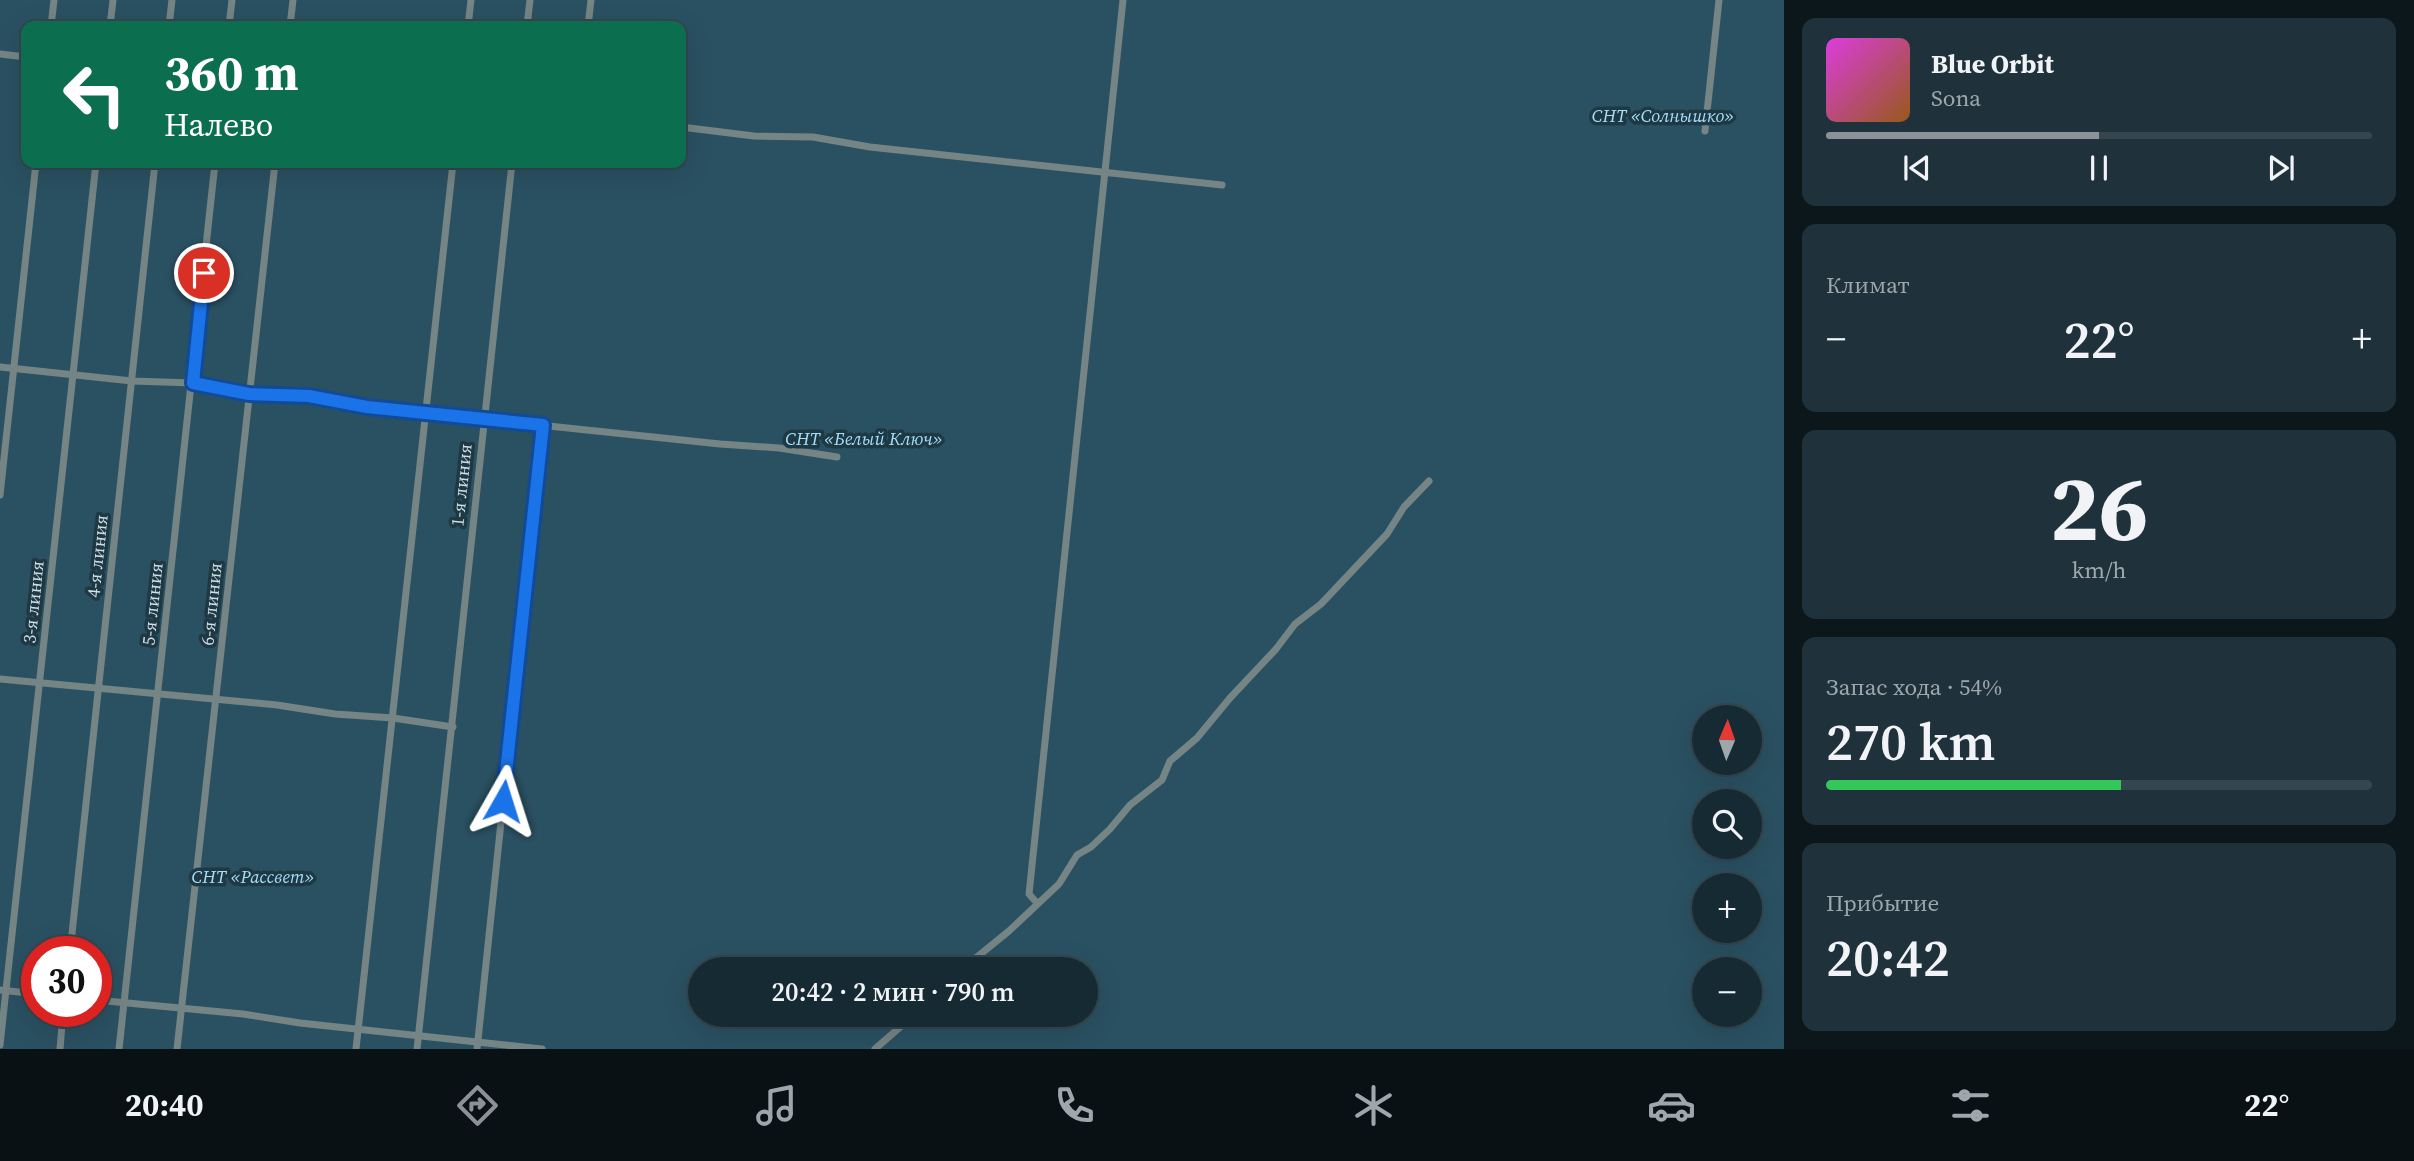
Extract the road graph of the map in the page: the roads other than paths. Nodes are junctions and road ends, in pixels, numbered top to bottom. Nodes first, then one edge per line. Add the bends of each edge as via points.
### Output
1 (54, 0) edge
2 (113, 0) edge
3 (172, 0) edge
4 (232, 0) edge
5 (293, 0) edge
6 (471, 0) edge
7 (530, 0) edge
8 (591, 0) edge
9 (1123, 0) edge
10 (1718, 0) edge
11 (52, 21) edge
12 (111, 21) edge
13 (170, 21) edge
14 (230, 21) edge
15 (291, 21) edge
16 (469, 21) edge
17 (528, 21) edge
18 (589, 21) edge
19 (0, 54) edge
20 (21, 56) edge
21 (686, 128) edge
22 (1705, 131) dead end
23 (35, 168) edge
24 (95, 168) edge
25 (154, 168) edge
26 (214, 168) edge
27 (274, 168) edge
28 (452, 168) edge
29 (511, 168) edge
30 (1105, 173) junction
31 (1222, 185) dead end
32 (0, 367) edge
33 (14, 369) junction
34 (73, 375) junction
35 (132, 382) junction
36 (193, 383) junction
37 (249, 394) junction
38 (426, 412) junction
39 (484, 418) junction
40 (543, 425) junction
41 (837, 457) dead end
42 (1429, 481) dead end
43 (0, 495) edge
44 (0, 679) edge
45 (40, 683) junction
46 (99, 689) junction
47 (158, 695) junction
48 (216, 701) junction
49 (393, 718) junction
50 (453, 727) junction
51 (1037, 902) junction
52 (72, 936) edge
53 (977, 957) edge
54 (3, 990) edge
55 (21, 992) edge
56 (112, 1002) edge
57 (124, 1003) junction
58 (181, 1010) junction
59 (62, 1027) edge
60 (900, 1027) edge
61 (358, 1029) junction
62 (419, 1036) junction
63 (0, 1045) edge
64 (477, 1045) edge
65 (60, 1049) edge
66 (119, 1049) edge
67 (177, 1049) edge
68 (356, 1049) edge
69 (417, 1049) edge
70 (542, 1049) edge
71 (875, 1049) edge

1 - 11 street
2 - 12 street
3 - 13 street
4 - 14 street
5 - 15 street
6 - 16 street
7 - 17 street
8 - 18 street
9 - 30 street
10 - 22 street
19 - 20 street
21 - 30 street via 813,137
23 - 33 street
24 - 34 street, 3-я линия
25 - 35 street, 4-я линия
26 - 36 street, 5-я линия
27 - 37 street, 6-я линия
28 - 38 street
29 - 39 street, 1-я линия
30 - 31 street
30 - 51 street via 1029,894
32 - 33 street
33 - 34 street
33 - 43 street
34 - 35 street
34 - 45 street, 3-я линия
35 - 36 street
35 - 46 street, 4-я линия
36 - 37 street
36 - 47 street, 5-я линия
37 - 38 street via 309,396
37 - 48 street, 6-я линия
38 - 39 street
38 - 49 street
39 - 40 street
39 - 50 street, 1-я линия
40 - 41 street
40 - 64 street
42 - 51 street via 1387,534 1321,604 1295,624 1198,738 1170,761 1162,780 1077,855 1059,884
44 - 45 street
45 - 46 street
45 - 54 street, 3-я линия
46 - 47 street
46 - 52 street, 4-я линия
47 - 48 street
47 - 57 street, 5-я линия
48 - 49 street
48 - 58 street, 6-я линия
49 - 50 street
49 - 61 street
50 - 62 street, 1-я линия
51 - 53 street
54 - 55 street
54 - 63 street, 3-я линия
56 - 57 street
57 - 58 street
57 - 66 street, 5-я линия
58 - 61 street
58 - 67 street, 6-я линия
59 - 65 street
60 - 71 street
61 - 62 street
61 - 68 street
62 - 64 street
62 - 69 street, 1-я линия
64 - 70 street

